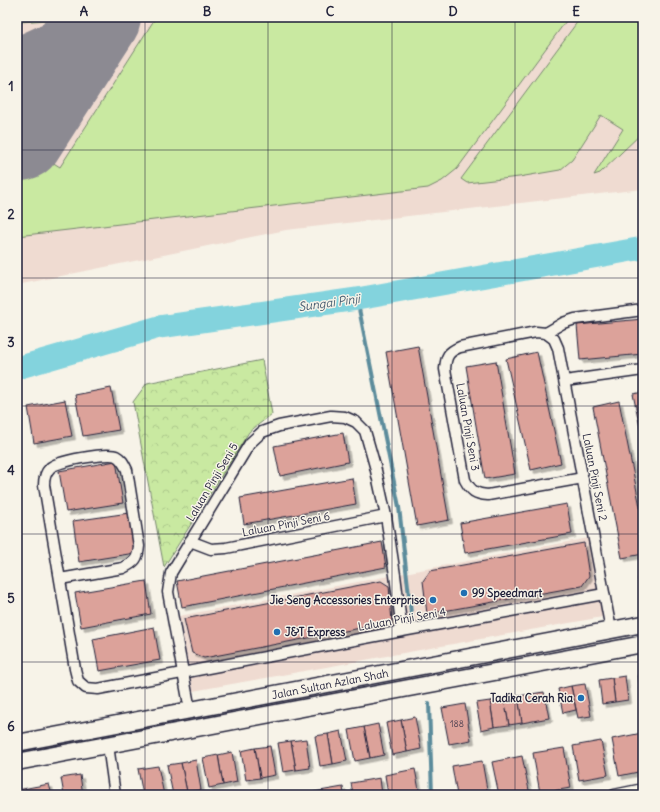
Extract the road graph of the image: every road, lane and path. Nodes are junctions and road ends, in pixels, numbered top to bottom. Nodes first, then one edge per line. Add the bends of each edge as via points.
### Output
1 (643, 310) edge
2 (546, 333) junction
3 (643, 370) edge
4 (565, 381) junction
5 (583, 478) junction
6 (386, 516) junction
7 (190, 541) junction
8 (60, 579) junction
9 (604, 594) junction
10 (643, 624) edge
11 (611, 630) junction
12 (402, 631) junction
13 (643, 644) edge
14 (182, 673) junction
15 (361, 696) junction
16 (190, 710) junction
17 (17, 744) edge
18 (108, 745) junction
19 (17, 762) edge
20 (643, 789) edge
21 (115, 795) edge
22 (614, 795) edge

1 - 2 street via 575,320 563,323
2 - 4 street, Laluan Pinji Seni 2 via 554,339 558,348
2 - 5 street, Laluan Pinji Seni 3 via 536,332 460,347 451,351 446,359 445,369 465,480 478,494 488,495
3 - 4 street
4 - 5 street, Laluan Pinji Seni 2
5 - 9 street, Laluan Pinji Seni 2
6 - 7 street, Laluan Pinji Seni 6 via 226,548 211,549
6 - 7 street, Laluan Pinji Seni 5 via 365,431 356,422 345,417 331,416 279,426 262,432 250,443
6 - 12 street, Laluan Pinji Seni 5
7 - 14 street, Laluan Pinji Seni 5 via 171,573 168,592
8 - 8 street via 44,474 50,467 59,463 105,455 115,456 123,461 127,470 139,546 138,556 132,564 124,568
8 - 14 street, Laluan Pinji Seni 4 via 75,669 78,681 86,688 98,689
9 - 11 street, Laluan Pinji Seni 2
9 - 12 street, Laluan Pinji Seni 4
10 - 11 main road, Jalan Sultan Azlan Shah
11 - 16 main road, Jalan Sultan Azlan Shah
12 - 14 street, Laluan Pinji Seni 4
13 - 15 main road, Jalan Sultan Azlan Shah
14 - 16 street, Laluan Pinji Seni 5
15 - 16 main road via 268,704 207,716 197,716
15 - 18 main road, Jalan Sultan Azlan Shah
16 - 17 main road, Jalan Sultan Azlan Shah
18 - 19 main road, Jalan Sultan Azlan Shah
18 - 21 street
20 - 22 street

